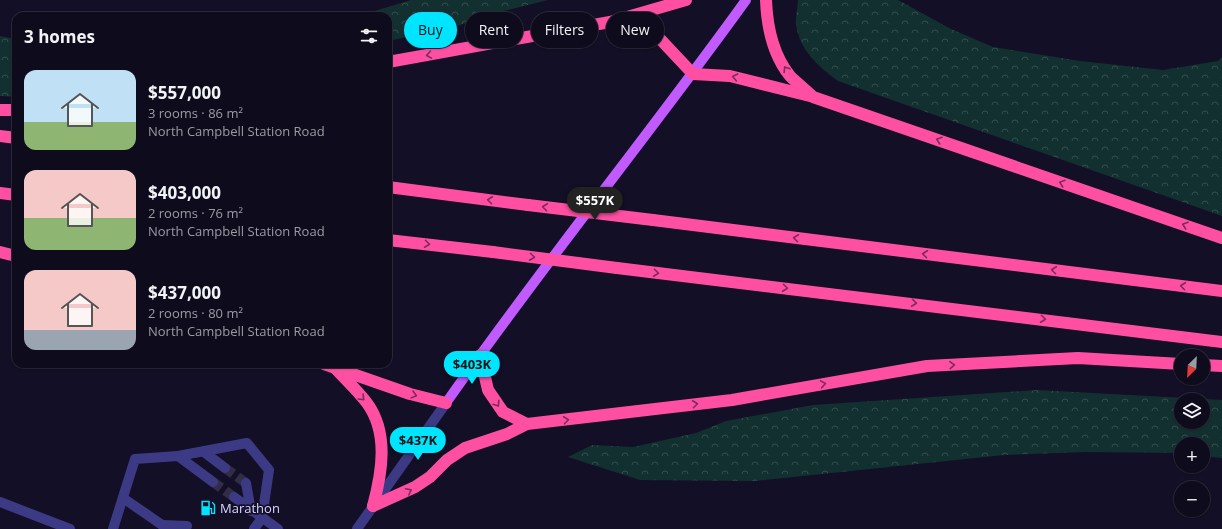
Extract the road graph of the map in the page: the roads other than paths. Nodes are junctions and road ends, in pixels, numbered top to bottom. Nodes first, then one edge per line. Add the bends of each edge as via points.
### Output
1 (686, 0) edge
2 (746, 0) edge
3 (766, 0) edge
4 (645, 12) edge
5 (606, 23) edge
6 (664, 43) edge
7 (392, 61) edge
8 (693, 74) junction
9 (813, 97) junction
10 (0, 110) edge
11 (12, 110) edge
12 (0, 136) edge
13 (12, 138) edge
14 (392, 188) edge
15 (0, 193) edge
16 (12, 194) edge
17 (1222, 238) edge
18 (392, 240) edge
19 (0, 252) edge
20 (12, 255) edge
21 (1222, 291) edge
22 (1222, 342) edge
23 (480, 355) junction
24 (1174, 364) edge
25 (1210, 365) edge
26 (1222, 366) edge
27 (336, 369) joint
28 (446, 403) junction
29 (527, 424) junction
30 (204, 452) junction
31 (178, 456) junction
32 (226, 468) tunnel mouth
33 (213, 482) tunnel mouth
34 (246, 483) tunnel mouth
35 (123, 498) junction
36 (234, 498) tunnel mouth
37 (0, 502) edge
38 (373, 506) junction
39 (252, 511) junction
40 (262, 518) junction
41 (187, 526) dead end
42 (165, 528) edge
43 (70, 529) edge
44 (113, 529) edge
45 (254, 529) edge
46 (278, 529) edge
47 (357, 529) edge

1 - 4 highway
2 - 8 main road
9 -> 3 highway via 790,76 776,53 767,20
5 -> 7 highway
6 - 8 highway
9 -> 8 highway via 730,76
8 - 23 main road
17 -> 9 highway
10 - 11 highway
12 - 13 highway
21 -> 14 highway, bridge
15 - 16 highway
18 -> 22 highway, bridge
19 - 20 highway
23 - 28 main road
23 -> 29 highway via 488,390 499,407 503,412
29 -> 24 highway via 732,400 926,366 1078,358
25 - 26 highway
27 -> 28 highway via 410,394
27 -> 38 highway via 366,402 375,416 379,429 382,469
28 - 38 street
38 -> 29 highway via 415,487 465,448 507,434
30 - 31 street
30 - 32 street
30 - 40 street via 247,443 269,470
31 - 33 street
31 - 35 street via 135,459
34 - 39 street
35 - 42 street
35 - 44 street
36 - 39 street
37 - 43 street
38 - 47 street
39 - 40 street
40 - 45 street
40 - 46 street
41 - 42 street

